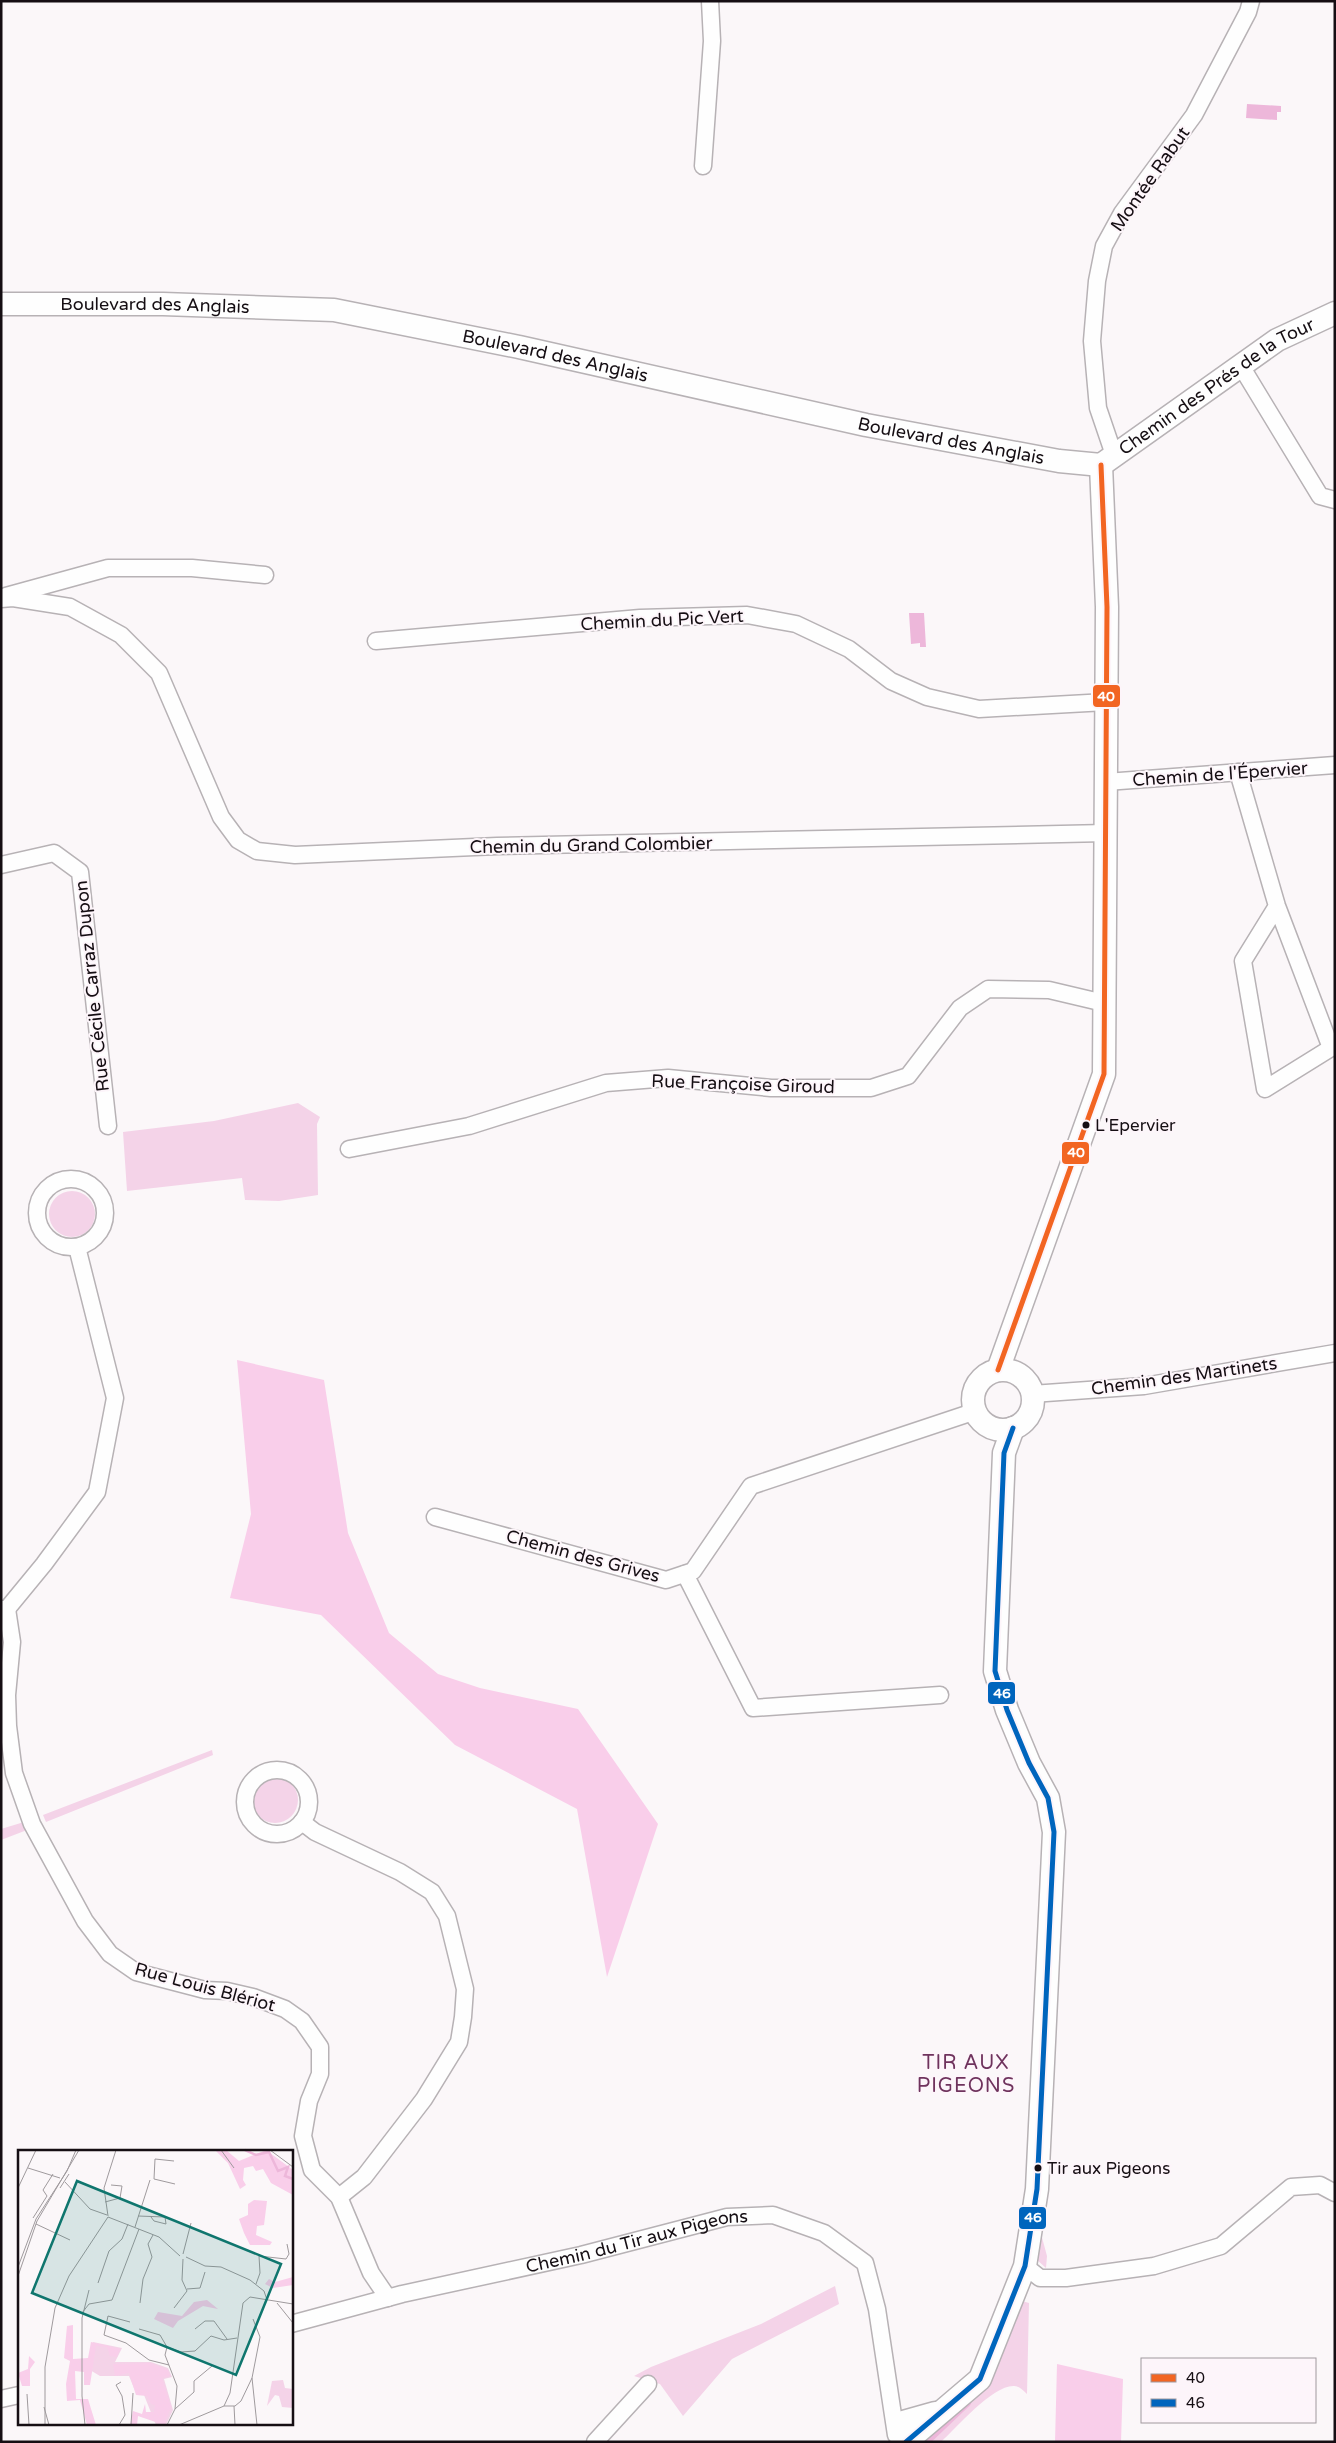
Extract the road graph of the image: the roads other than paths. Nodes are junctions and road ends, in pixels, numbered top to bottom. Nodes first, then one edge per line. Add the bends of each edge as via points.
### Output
1 (710, 1) edge
2 (1251, 1) edge
3 (703, 166) dead end
4 (1, 304) edge
5 (1335, 313) edge
6 (1241, 366) junction
7 (1108, 460) junction
8 (1335, 500) edge
9 (265, 575) dead end
10 (1, 598) edge
11 (376, 641) dead end
12 (1106, 702) junction
13 (1335, 766) edge
14 (1238, 772) junction
15 (1106, 782) junction
16 (1106, 833) junction
17 (1, 865) edge
18 (1277, 906) junction
19 (1104, 1003) junction
20 (108, 1126) dead end
21 (349, 1149) dead end
22 (77, 1247) junction
23 (1335, 1353) edge
24 (1006, 1371) junction
25 (1032, 1394) junction
26 (976, 1411) junction
27 (1006, 1429) junction
28 (435, 1517) dead end
29 (685, 1574) junction
30 (4, 1609) edge
31 (940, 1695) dead end
32 (302, 1822) dead end
33 (1335, 2193) edge
34 (339, 2197) junction
35 (1025, 2266) junction
36 (380, 2300) junction
37 (292, 2324) edge
38 (648, 2384) dead end
39 (18, 2395) edge
40 (1, 2399) edge
41 (902, 2436) edge
42 (595, 2442) edge

1 - 3 street via 712,41
2 - 7 street, Montée Rabut via 1194,115 1122,213 1104,246 1096,281 1092,341 1098,408
4 - 7 street, Boulevard des Anglais via 163,304 334,310 519,347 866,425 1059,461
5 - 6 street, Chemin des Prés de la Tour via 1277,340
6 - 7 street, Chemin des Prés de la Tour
6 - 8 street via 1320,496
7 - 12 street
9 - 10 street via 192,568 108,568
10 - 16 street, Chemin du Grand Colombier via 70,608 121,635 159,673 221,817 238,840 257,850 295,855 487,846
11 - 12 street, Chemin du Pic Vert via 640,618 747,615 796,624 849,649 891,681 927,697 979,709
12 - 15 street
13 - 14 street, Chemin de l'Épervier
14 - 15 street, Chemin de l'Épervier
14 - 18 street
15 - 16 street
16 - 19 street
17 - 20 street, Rue Cécile Carraz Dupon via 54,853 80,872
18 - 18 street via 1243,961 1265,1089 1332,1048
19 - 21 street, Rue Françoise Giroud via 1049,990 988,988 960,1008 908,1076 871,1088 772,1088 668,1078 606,1083 469,1126
19 - 24 street via 1104,1074 1010,1340
22 - 22 street via 88,1243 100,1231 106,1216 105,1205 93,1186 83,1180 61,1180 43,1193 37,1215 46,1236 55,1243
22 - 30 street via 115,1398 98,1492 44,1564
23 - 25 street, Chemin des Martinets via 1144,1386
24 - 25 street via 1028,1384
24 - 26 street via 982,1378 974,1394
25 - 27 street via 1031,1411 1020,1424
26 - 27 street via 985,1423
26 - 29 street, Chemin des Grives via 751,1486 693,1572
27 - 35 street, Chemin du Tir aux Pigeons via 995,1671 1029,1763 1048,1798 1054,1832 1037,2189
28 - 29 street, Chemin des Grives via 666,1580
29 - 31 street via 753,1708
30 - 34 street, Rue Louis Blériot via 12,1642 7,1695 14,1773 32,1824 85,1921 110,1954 136,1972 205,1990 253,1997 285,2009 302,2021 320,2047 320,2074 309,2101 303,2136 312,2170
32 - 34 street via 432,1892 447,1916 464,1988 459,2042 424,2099 364,2177
33 - 35 street via 1320,2185 1291,2187 1221,2246 1154,2266 1066,2278 1040,2278
34 - 36 street, Rue Louis Blériot
35 - 41 street, Chemin du Tir aux Pigeons via 980,2379 944,2410
36 - 37 street, Chemin du Tir aux Pigeons
36 - 41 street, Chemin du Tir aux Pigeons via 581,2255 727,2217 773,2214 824,2233 865,2263
38 - 42 street
39 - 40 street

